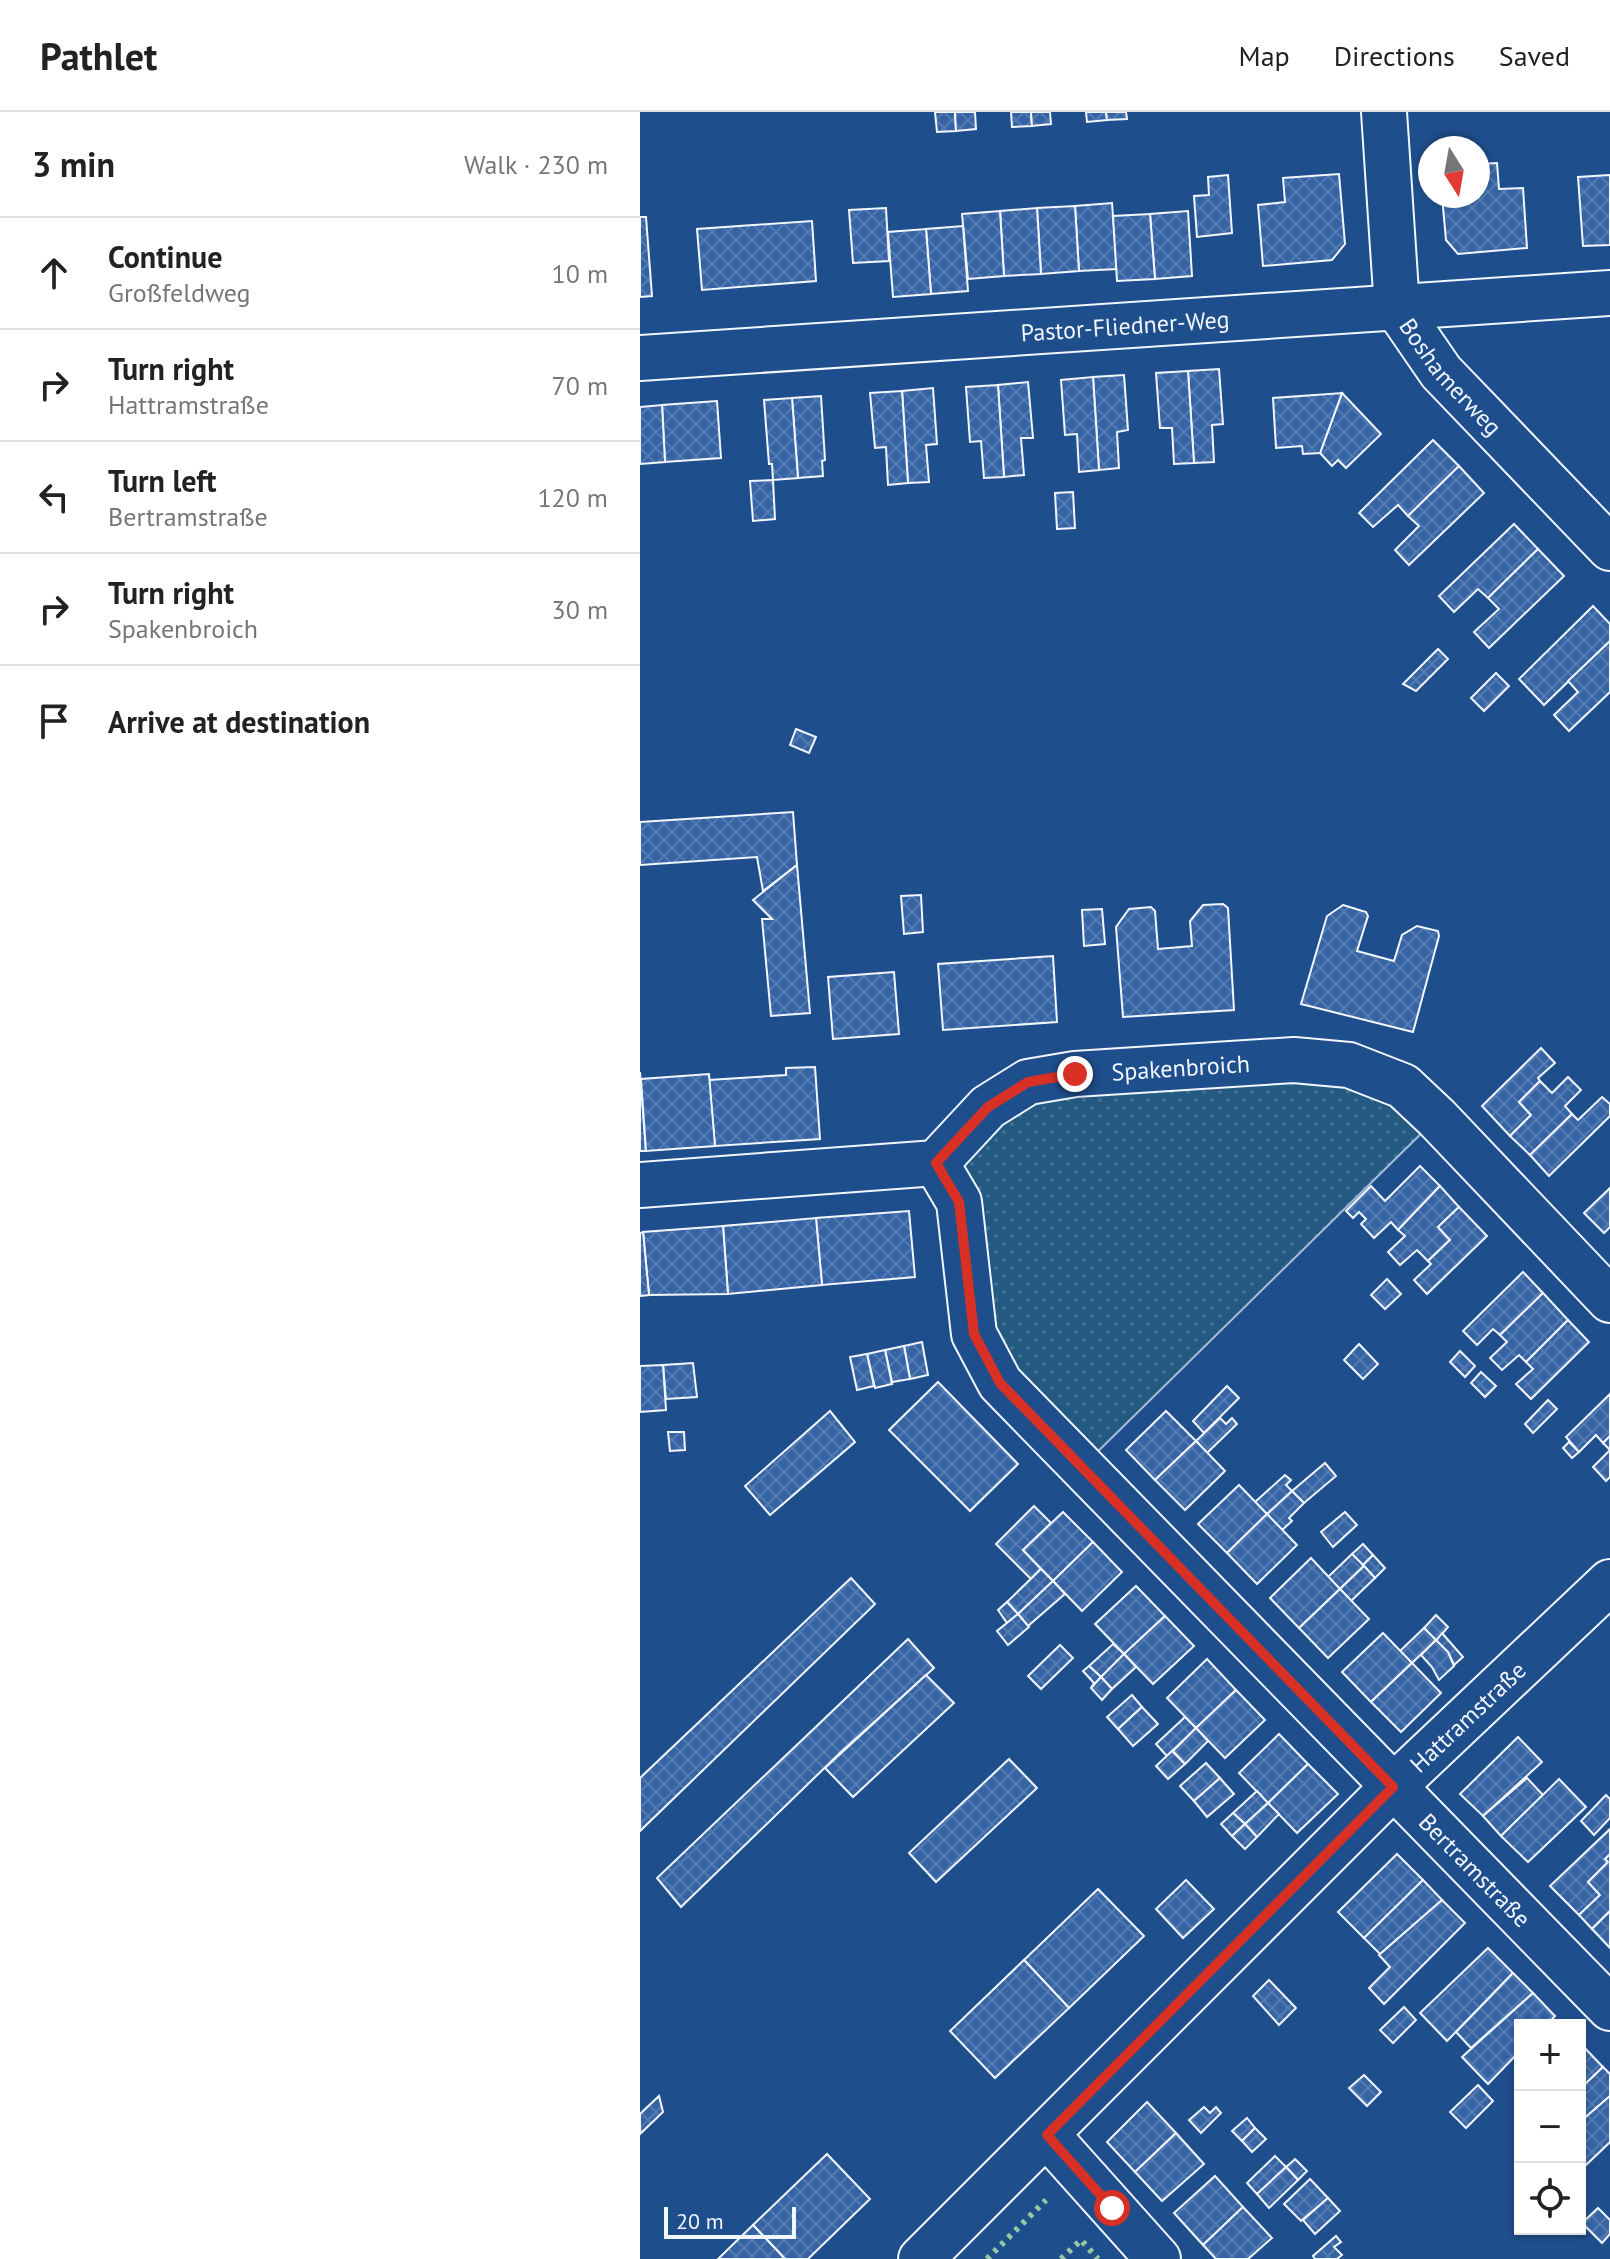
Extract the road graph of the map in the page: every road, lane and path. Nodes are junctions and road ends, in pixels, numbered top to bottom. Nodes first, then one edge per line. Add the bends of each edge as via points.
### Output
1 (1384, 112) edge
2 (1610, 293) edge
3 (1397, 308) junction
4 (640, 358) edge
5 (1610, 548) edge
6 (936, 1163) junction
7 (640, 1185) edge
8 (1610, 1300) edge
9 (1610, 1582) edge
10 (1393, 1787) junction
11 (1610, 2008) edge
12 (1047, 2135) junction
13 (921, 2259) edge
14 (1158, 2259) edge

1 - 3 street, Boshamerweg
2 - 3 street, Pastor-Fliedner-Weg
3 - 4 street, Pastor-Fliedner-Weg
3 - 5 street, Boshamerweg via 1441,372
6 - 7 street
6 - 8 street, Spakenbroich via 988,1107 1028,1082 1075,1074 1294,1060 1349,1065 1403,1086
6 - 10 street, Bertramstraße via 959,1202 974,1334 1000,1383
9 - 10 street, Hattramstraße
10 - 11 street, Bertramstraße
10 - 12 street, Hattramstraße
12 - 13 street, Hattramstraße
12 - 14 street

